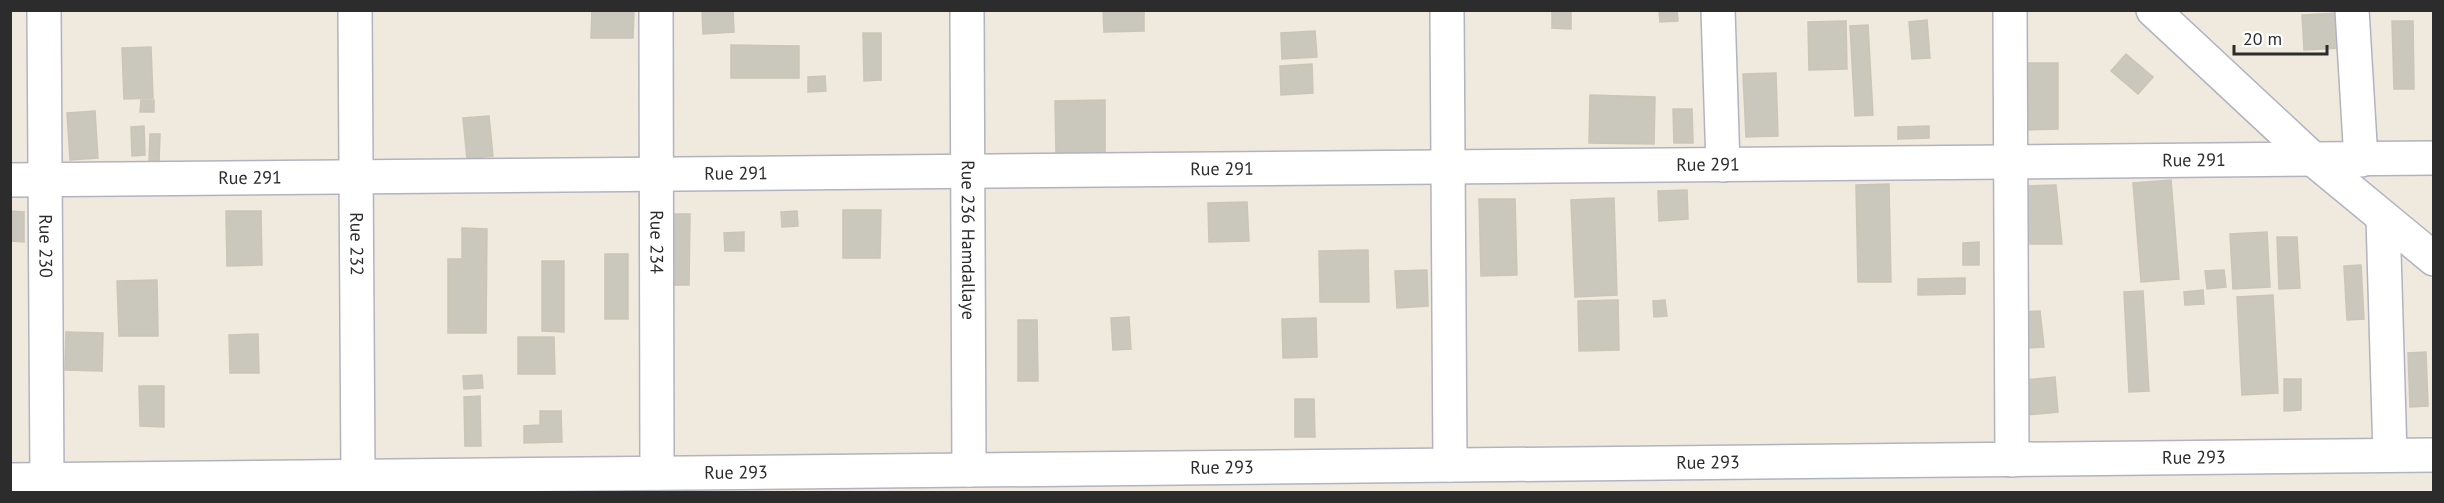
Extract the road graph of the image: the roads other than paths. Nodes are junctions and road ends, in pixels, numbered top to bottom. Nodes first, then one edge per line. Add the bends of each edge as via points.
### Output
1 (44, 10) edge
2 (355, 10) edge
3 (656, 10) edge
4 (967, 10) edge
5 (1448, 10) edge
6 (1719, 10) edge
7 (2010, 10) edge
8 (2153, 10) edge
9 (2352, 10) edge
10 (2433, 158) edge
11 (2314, 160) junction
12 (2361, 160) junction
13 (2010, 163) junction
14 (1723, 165) junction
15 (1448, 167) junction
16 (968, 172) junction
17 (657, 174) junction
18 (356, 177) junction
19 (10, 180) edge
20 (46, 180) junction
21 (2383, 218) junction
22 (2433, 259) edge
23 (2433, 454) edge
24 (2390, 455) junction
25 (2012, 460) junction
26 (1450, 465) junction
27 (969, 470) junction
28 (657, 473) junction
29 (358, 476) junction
30 (10, 480) edge
31 (64, 484) edge

1 - 20 street, Rue 230
2 - 18 street, Rue 232
3 - 17 street, Rue 234
4 - 16 street, Rue 236 Hamdallaye
5 - 15 street
6 - 14 street
7 - 13 street
8 - 11 street
9 - 12 street
10 - 12 street, Rue 291
11 - 12 street, Rue 291
11 - 13 street, Rue 291
11 - 21 street
13 - 14 street, Rue 291
13 - 25 street
14 - 15 street, Rue 291
15 - 16 street, Rue 291
15 - 26 street
16 - 17 street, Rue 291
16 - 27 street, Rue 236 Hamdallaye
17 - 18 street, Rue 291
17 - 28 street, Rue 234
18 - 20 street, Rue 291
18 - 29 street, Rue 232
19 - 20 street, Rue 291
20 - 31 street, Rue 230
21 - 22 street
21 - 24 street
23 - 24 street, Rue 293
24 - 25 street, Rue 293
25 - 26 street, Rue 293
26 - 27 street, Rue 293
27 - 28 street, Rue 293
28 - 29 street, Rue 293
29 - 31 street, Rue 293
30 - 31 street, Rue 293

